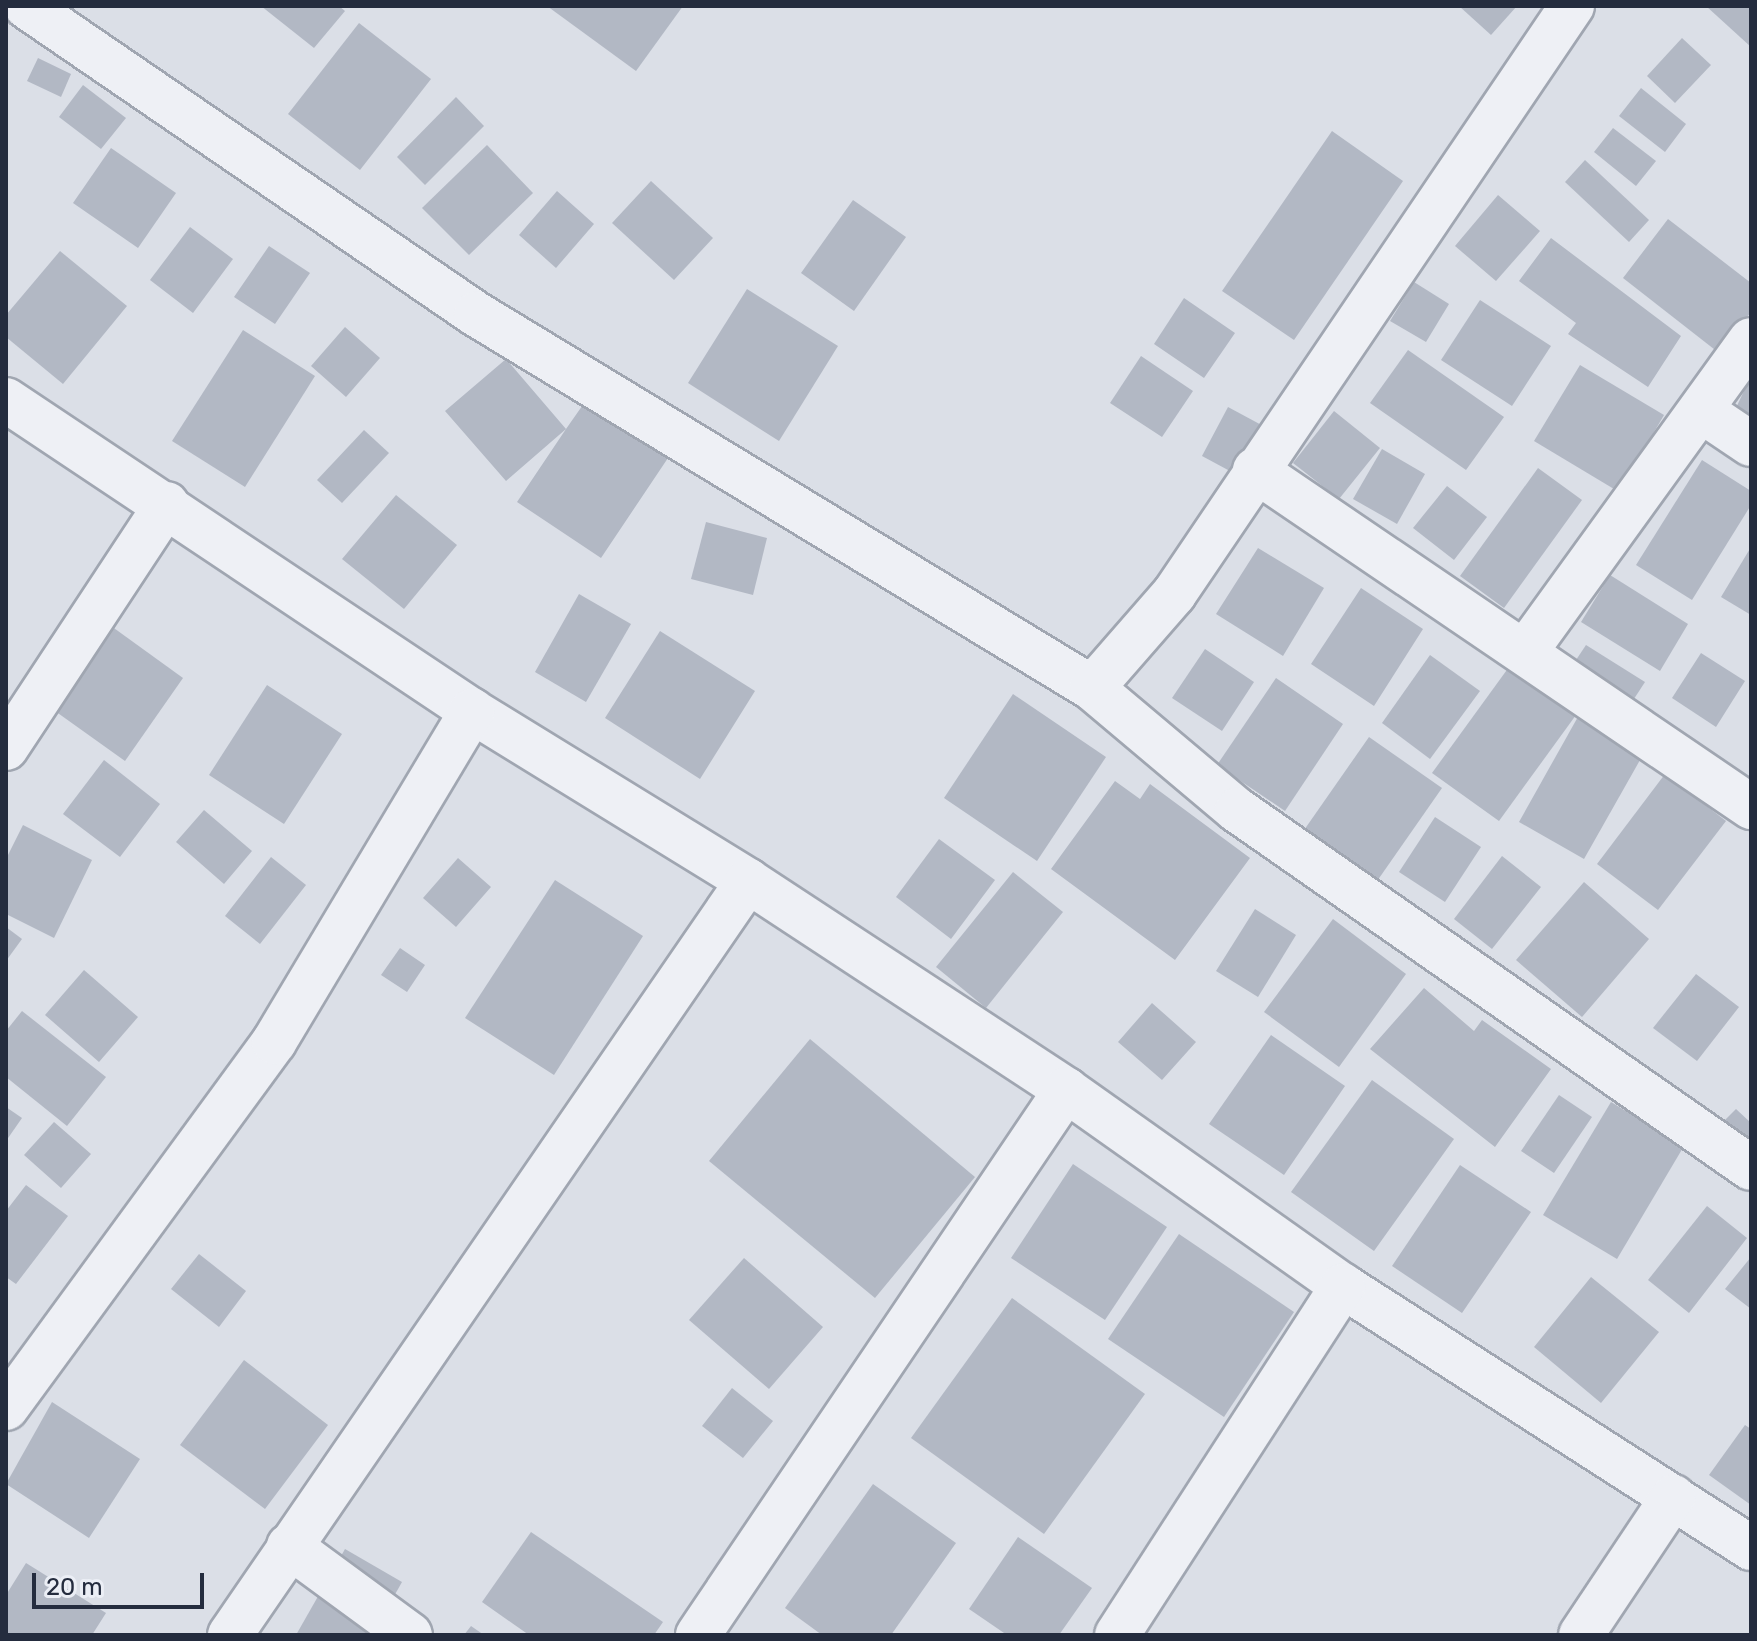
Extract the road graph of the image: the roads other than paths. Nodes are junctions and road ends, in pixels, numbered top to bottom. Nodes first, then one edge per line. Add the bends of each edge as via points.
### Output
1 (26, 6) edge
2 (1572, 6) edge
3 (1751, 340) edge
4 (6, 400) edge
5 (1702, 411) junction
6 (1751, 444) edge
7 (1255, 470) junction
8 (167, 504) junction
9 (1525, 652) junction
10 (1092, 688) junction
11 (472, 711) junction
12 (6, 748) edge
13 (1751, 807) edge
14 (748, 881) junction
15 (1066, 1090) junction
16 (1751, 1168) edge
17 (1343, 1286) junction
18 (6, 1408) edge
19 (1673, 1497) junction
20 (289, 1546) junction
21 (1751, 1548) edge
22 (230, 1635) edge
23 (410, 1635) edge
24 (698, 1635) edge
25 (1117, 1635) edge
26 (1581, 1635) edge

1 - 10 street via 476,314
2 - 7 street
3 - 5 street
4 - 8 street
5 - 6 street
5 - 9 street
7 - 9 street
7 - 10 street via 1174,594
8 - 11 street
8 - 12 street
9 - 13 street
10 - 16 street via 1237,810
11 - 14 street
11 - 18 street via 274,1042
14 - 15 street
14 - 20 street
15 - 17 street
15 - 24 street
17 - 19 street
17 - 25 street
19 - 21 street
19 - 26 street
20 - 22 street
20 - 23 street

